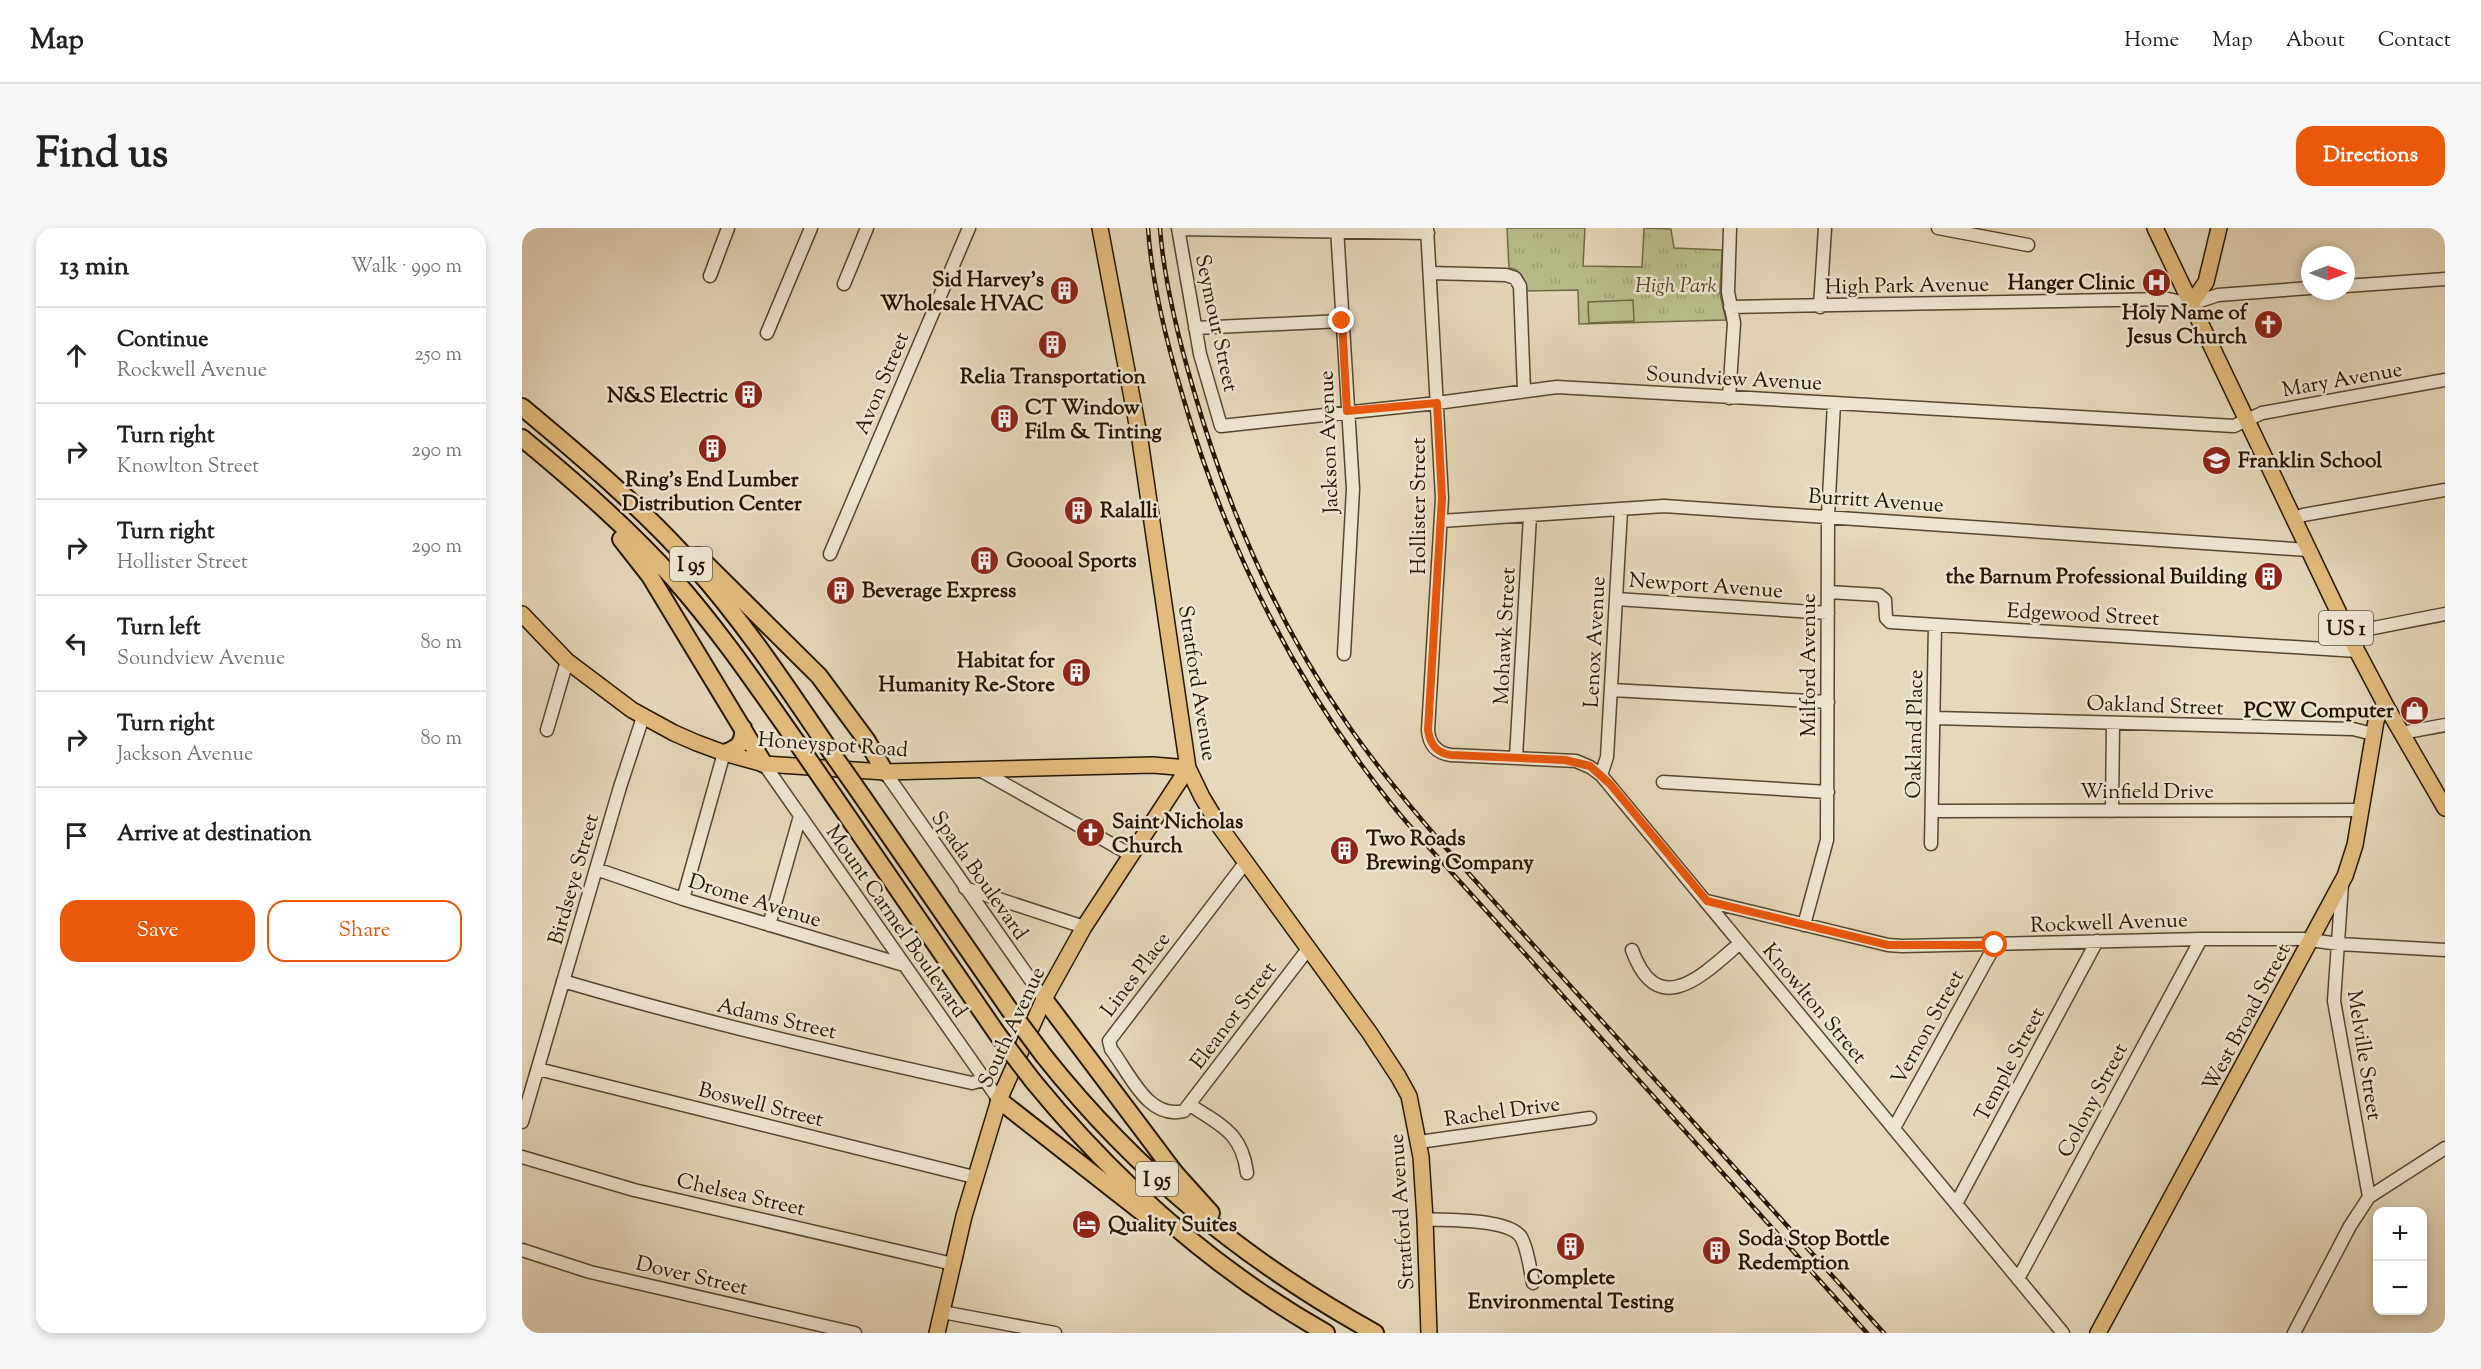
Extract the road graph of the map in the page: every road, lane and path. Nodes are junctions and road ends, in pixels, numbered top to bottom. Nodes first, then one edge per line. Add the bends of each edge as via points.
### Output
1 (728, 228) edge
2 (811, 228) edge
3 (867, 228) edge
4 (969, 228) edge
5 (1178, 228) edge
6 (1730, 228) edge
7 (1825, 228) edge
8 (1938, 228) edge
9 (2154, 228) edge
10 (2219, 228) edge
11 (1097, 229) edge
12 (1337, 230) edge
13 (1428, 230) edge
14 (2028, 245) dead end
15 (1430, 273) junction
16 (710, 276) dead end
17 (2445, 279) edge
18 (844, 284) dead end
19 (2355, 285) edge
20 (2301, 289) edge
21 (2191, 304) junction
22 (1730, 307) junction
23 (1820, 307) junction
24 (1342, 321) junction
25 (1195, 328) junction
26 (767, 333) dead end
27 (2445, 380) edge
28 (1524, 391) junction
29 (1729, 398) junction
30 (1437, 403) junction
31 (1834, 403) junction
32 (522, 407) edge
33 (1347, 411) junction
34 (2246, 419) junction
35 (1221, 426) joint
36 (522, 438) edge
37 (564, 473) junction
38 (609, 481) junction
39 (2445, 490) edge
40 (1622, 510) junction
41 (1530, 516) junction
42 (1828, 516) junction
43 (2294, 519) junction
44 (1441, 521) junction
45 (2308, 550) junction
46 (830, 554) dead end
47 (1828, 592) junction
48 (1616, 599) junction
49 (1828, 613) junction
50 (522, 614) edge
51 (2445, 614) edge
52 (1935, 625) junction
53 (2348, 633) junction
54 (2357, 651) junction
55 (1344, 654) dead end
56 (567, 661) junction
57 (1612, 690) junction
58 (1828, 702) junction
59 (2386, 706) junction
60 (643, 717) junction
61 (1934, 718) junction
62 (2113, 723) junction
63 (2445, 725) edge
64 (743, 728) junction
65 (547, 730) dead end
66 (2402, 733) junction
67 (2373, 734) junction
68 (1434, 747) joint
69 (724, 753) junction
70 (1516, 757) junction
71 (764, 764) junction
72 (977, 768) junction
73 (1188, 768) junction
74 (885, 772) junction
75 (1601, 775) junction
76 (1664, 782) dead end
77 (1828, 792) junction
78 (2445, 808) edge
79 (2361, 810) junction
80 (1933, 811) junction
81 (2112, 811) junction
82 (800, 816) junction
83 (1931, 844) dead end
84 (1131, 855) junction
85 (1245, 863) junction
86 (596, 869) junction
87 (2342, 883) junction
88 (965, 888) junction
89 (683, 899) junction
90 (1707, 901) junction
91 (769, 925) junction
92 (1804, 925) junction
93 (1084, 927) junction
94 (2201, 939) junction
95 (2312, 940) junction
96 (2097, 941) junction
97 (1740, 944) junction
98 (2339, 944) junction
99 (1995, 945) junction
100 (1308, 949) junction
101 (1632, 950) dead end
102 (2445, 950) edge
103 (904, 965) junction
104 (563, 981) junction
105 (1044, 999) junction
106 (538, 1069) junction
107 (983, 1080) junction
108 (999, 1101) junction
109 (1190, 1105) junction
110 (1590, 1118) dead end
111 (522, 1122) edge
112 (1894, 1128) junction
113 (1419, 1142) junction
114 (2445, 1148) edge
115 (522, 1157) edge
116 (1247, 1173) dead end
117 (974, 1177) junction
118 (2369, 1197) junction
119 (1956, 1204) junction
120 (1425, 1219) junction
121 (522, 1250) edge
122 (953, 1264) junction
123 (2018, 1279) junction
124 (1288, 1282) junction
125 (1533, 1283) dead end
126 (1270, 1298) junction
127 (942, 1312) junction
128 (855, 1333) edge
129 (937, 1333) edge
130 (1055, 1333) edge
131 (1326, 1333) edge
132 (1375, 1333) edge
133 (1429, 1333) edge
134 (2063, 1333) edge
135 (2098, 1333) edge
136 (2294, 1333) edge

1 - 16 street
2 - 26 street
3 - 18 street
4 - 46 street, Avon Street
5 - 12 street
5 - 25 street, Seymour Street
6 - 22 street
7 - 23 street
8 - 14 street
9 - 21 main road
10 - 21 main road via 2206,282
11 - 73 main road, Stratford Avenue via 1142,450
12 - 13 street
12 - 24 street, Jackson Avenue
13 - 15 street, Hollister Street
15 - 28 street via 1515,278 1520,286
15 - 30 street, Hollister Street
17 - 19 street
20 - 21 street via 2217,295
21 - 23 street, High Park Avenue via 2168,299
21 - 34 main road, US 1
22 - 23 street, High Park Avenue
22 - 29 street via 1734,323
24 - 25 street
24 - 33 street, Jackson Avenue
25 - 35 street, Seymour Street
27 - 34 street, Mary Avenue
28 - 29 street, Soundview Avenue via 1557,387
28 - 30 street, Soundview Avenue
29 - 31 street, Soundview Avenue
30 - 33 street, Soundview Avenue
30 - 44 street, Hollister Street
31 - 34 street, Soundview Avenue via 2234,426
31 - 42 street, Milford Avenue
32 - 38 highway, I 95
33 - 35 street, Soundview Avenue
33 - 55 street, Jackson Avenue via 1353,489
34 - 43 main road, US 1
36 - 37 highway, I 95
37 - 64 highway via 636,555
37 - 126 highway, I 95, bridge via 631,534 692,600 742,664 1033,1081 1086,1142 1150,1205
38 - 74 highway via 691,549 819,676
38 - 124 highway, I 95, bridge via 660,530 751,637 1009,1010 1086,1107 1148,1171 1216,1230
39 - 43 street
40 - 41 street, Burritt Avenue
40 - 42 street, Burritt Avenue via 1664,507
40 - 48 street, Lenox Avenue
41 - 44 street, Burritt Avenue
41 - 70 street, Mohawk Street
42 - 45 street, Burritt Avenue
42 - 47 street, Milford Avenue
43 - 45 main road, US 1
44 - 68 street, Hollister Street via 1428,730
45 - 53 main road, US 1
47 - 49 street, Milford Avenue
47 - 52 street, Edgewood Street via 1880,595 1885,600 1888,621
48 - 49 street, Newport Avenue
48 - 57 street, Lenox Avenue
49 - 58 street, Milford Avenue
50 - 56 main road, Honeyspot Road
51 - 53 street
52 - 54 street, Edgewood Street
52 - 61 street, Oakland Place
53 - 54 main road, US 1
54 - 59 main road, US 1
56 - 60 main road, Honeyspot Road
56 - 65 street
57 - 58 street
57 - 75 street, Lenox Avenue via 1607,757
58 - 77 street, Milford Avenue
59 - 66 main road, US 1
59 - 67 main road, West Broad Street via 2378,714
60 - 69 main road, Honeyspot Road
60 - 86 street, Birdseye Street
61 - 62 street, Oakland Street
61 - 80 street, Oakland Place
62 - 67 street, Oakland Street via 2353,729
62 - 81 street
63 - 66 street
64 - 69 highway via 741,744
64 - 71 highway
66 - 78 main road, US 1
67 - 79 main road, West Broad Street
68 - 70 street, Knowlton Street via 1451,755
69 - 71 main road, Honeyspot Road
69 - 89 street
70 - 75 street, Knowlton Street via 1576,761
71 - 74 main road, Honeyspot Road
71 - 82 street, Mount Carmel Boulevard
72 - 73 main road, Honeyspot Road
72 - 74 main road, Honeyspot Road
72 - 84 street
73 - 84 main road, South Avenue
73 - 85 main road, Stratford Avenue via 1207,807
74 - 88 street, Spada Boulevard
75 - 90 street, Knowlton Street
76 - 77 street
77 - 92 street, Milford Avenue via 1827,840
79 - 81 street, Winfield Drive
79 - 87 main road, West Broad Street
80 - 81 street, Winfield Drive
80 - 83 street, Oakland Place
82 - 91 street
82 - 103 street, Mount Carmel Boulevard
84 - 93 main road, South Avenue
85 - 100 main road, Stratford Avenue
85 - 109 street, Lines Place via 1109,1041 1111,1050 1152,1106 1176,1113
86 - 89 street, Drome Avenue
86 - 104 street, Birdseye Street
87 - 95 main road, West Broad Street
87 - 98 street, Melville Street
88 - 93 street
88 - 105 street, Spada Boulevard
89 - 91 street, Drome Avenue
90 - 92 street, Rockwell Avenue
90 - 97 street, Knowlton Street
91 - 103 street, Drome Avenue
92 - 99 street, Rockwell Avenue via 1888,945
93 - 105 main road, South Avenue
94 - 95 street, Rockwell Avenue
94 - 96 street, Rockwell Avenue
94 - 123 street, Colony Street
95 - 98 street, Rockwell Avenue
95 - 135 main road, West Broad Street
96 - 99 street, Rockwell Avenue
96 - 119 street, Temple Street
97 - 101 street via 1701,976 1671,988 1641,972
97 - 112 street, Knowlton Street
98 - 102 street, Rockwell Avenue
98 - 118 street, Melville Street via 2334,1001
99 - 112 street, Vernon Street
100 - 109 street, Eleanor Street
100 - 113 main road, Stratford Avenue via 1398,1076 1411,1104
103 - 107 street, Mount Carmel Boulevard
104 - 106 street, Birdseye Street
104 - 107 street, Adams Street via 676,1014 819,1048 972,1083
105 - 108 main road, South Avenue
105 - 124 highway via 1195,1197
106 - 111 street, Birdseye Street
106 - 117 street, Boswell Street
107 - 108 street, Mount Carmel Boulevard
108 - 117 main road, South Avenue
108 - 126 highway via 1157,1224 1208,1261
109 - 116 street via 1239,1142
110 - 113 street, Rachel Drive
112 - 119 street, Knowlton Street
113 - 120 main road, Stratford Avenue
114 - 118 street
115 - 122 street, Chelsea Street via 633,1190
117 - 122 main road, South Avenue
118 - 136 street
119 - 123 street, Knowlton Street
120 - 125 street via 1510,1228 1521,1238
120 - 133 main road, Stratford Avenue
121 - 128 street, Dover Street via 590,1272
122 - 127 main road, South Avenue
123 - 134 street, Knowlton Street
124 - 132 highway, I 95
126 - 131 highway, I 95
127 - 129 main road, South Avenue
127 - 130 street

